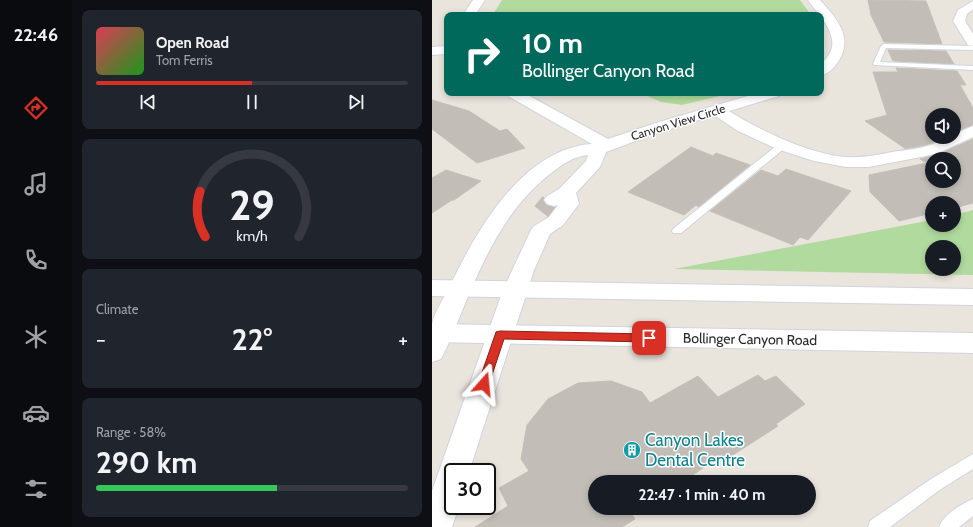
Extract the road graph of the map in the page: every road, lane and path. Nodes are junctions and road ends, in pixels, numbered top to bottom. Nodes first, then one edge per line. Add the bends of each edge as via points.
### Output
1 (479, 0) edge
2 (814, 0) edge
3 (973, 4) edge
4 (470, 12) edge
5 (823, 12) edge
6 (824, 13) edge
7 (973, 42) edge
8 (973, 48) edge
9 (444, 50) edge
10 (432, 51) edge
11 (824, 68) edge
12 (973, 68) edge
13 (517, 96) edge
14 (764, 96) edge
15 (717, 110) junction
16 (973, 131) edge
17 (783, 145) junction
18 (602, 147) junction
19 (677, 231) dead end
20 (432, 288) edge
21 (460, 289) junction
22 (515, 290) junction
23 (973, 297) edge
24 (500, 335) junction
25 (435, 339) edge
26 (973, 342) edge
27 (973, 462) edge
28 (457, 463) edge
29 (444, 503) edge
30 (973, 507) edge
31 (436, 527) edge
32 (876, 527) edge
33 (947, 527) edge

1 - 4 street
2 - 5 street
3 - 7 street via 962,12 960,21
6 - 11 street via 836,28 840,40 838,53
8 - 12 lane via 884,46 876,64
9 - 10 street
13 - 18 street
14 - 15 street, Canyon View Circle
15 - 17 street via 744,128
15 - 18 street, Canyon View Circle via 640,132
16 - 17 street via 936,149 869,162 846,162 820,157
17 - 19 lane
18 - 21 street, Canyon View Circle via 573,152 526,185 496,221
18 - 22 street via 594,163 550,210
20 - 21 street
21 - 22 street
21 - 25 street, Canyon View Circle
22 - 23 street
22 - 24 street
24 - 25 street, Bollinger Canyon Road
24 - 26 street, Bollinger Canyon Road
24 - 28 street
27 - 32 lane via 936,484
29 - 31 street
30 - 33 lane

